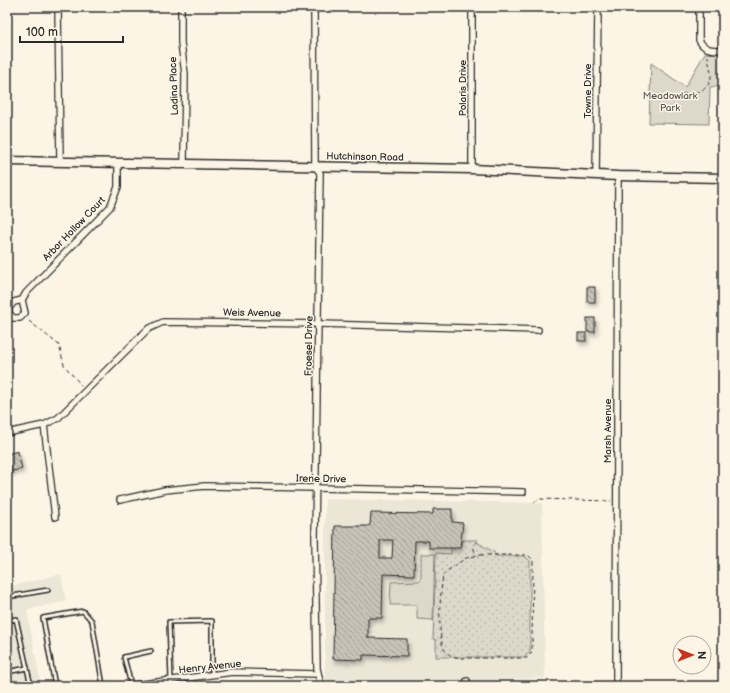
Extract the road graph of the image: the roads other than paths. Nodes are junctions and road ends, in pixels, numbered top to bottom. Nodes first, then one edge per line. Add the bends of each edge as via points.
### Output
1 (58, 7) edge
2 (181, 7) edge
3 (314, 7) edge
4 (472, 7) edge
5 (598, 7) edge
6 (699, 7) edge
7 (723, 50) edge
8 (7, 161) edge
9 (60, 162) junction
10 (118, 162) junction
11 (184, 164) junction
12 (315, 166) junction
13 (472, 169) junction
14 (596, 175) junction
15 (618, 176) junction
16 (723, 178) edge
17 (22, 300) dead end
18 (319, 324) junction
19 (538, 330) dead end
20 (44, 425) junction
21 (7, 433) edge
22 (315, 487) junction
23 (523, 492) dead end
24 (120, 500) dead end
25 (55, 517) dead end
26 (48, 590) dead end
27 (7, 597) edge
28 (7, 621) edge
29 (151, 651) dead end
30 (27, 668) junction
31 (7, 672) edge
32 (212, 674) junction
33 (318, 674) junction
34 (171, 680) junction
35 (30, 685) edge
36 (24, 686) edge
37 (55, 686) edge
38 (103, 686) edge
39 (127, 686) edge
40 (131, 686) edge
41 (321, 686) edge
42 (616, 686) edge

1 - 9 street
2 - 11 street, Ladina Place via 181,43 185,74
3 - 12 street, Froesel Drive
4 - 13 street, Polaris Drive
5 - 14 street, Towne Drive
6 - 7 street via 699,40 708,50
8 - 9 street, Hutchinson Road
9 - 10 street, Hutchinson Road
10 - 11 street, Hutchinson Road
10 - 17 street, Arbor Hollow Court via 118,187 110,207
11 - 12 street, Hutchinson Road
12 - 13 street, Hutchinson Road
12 - 18 street, Froesel Drive via 320,173
13 - 14 street, Hutchinson Road
14 - 15 street, Hutchinson Road
15 - 16 street, Hutchinson Road
15 - 42 street, Marsh Avenue
18 - 19 street, Weis Avenue
18 - 20 street, Weis Avenue via 173,321 154,324 58,418
18 - 22 street, Froesel Drive
20 - 21 street, Weis Avenue
20 - 25 street
22 - 23 street, Irene Drive
22 - 24 street, Irene Drive via 205,486 165,490
22 - 33 street, Froesel Drive
26 - 27 lane
28 - 30 lane via 16,619
29 - 40 lane via 124,657
30 - 31 lane
30 - 35 lane
32 - 33 street, Henry Avenue
32 - 34 street, Henry Avenue
32 - 34 lane via 212,621 169,622
33 - 41 street, Froesel Drive
34 - 40 street, Henry Avenue
35 - 36 lane
37 - 38 lane via 43,618 83,611 92,621
39 - 40 street, Henry Avenue

